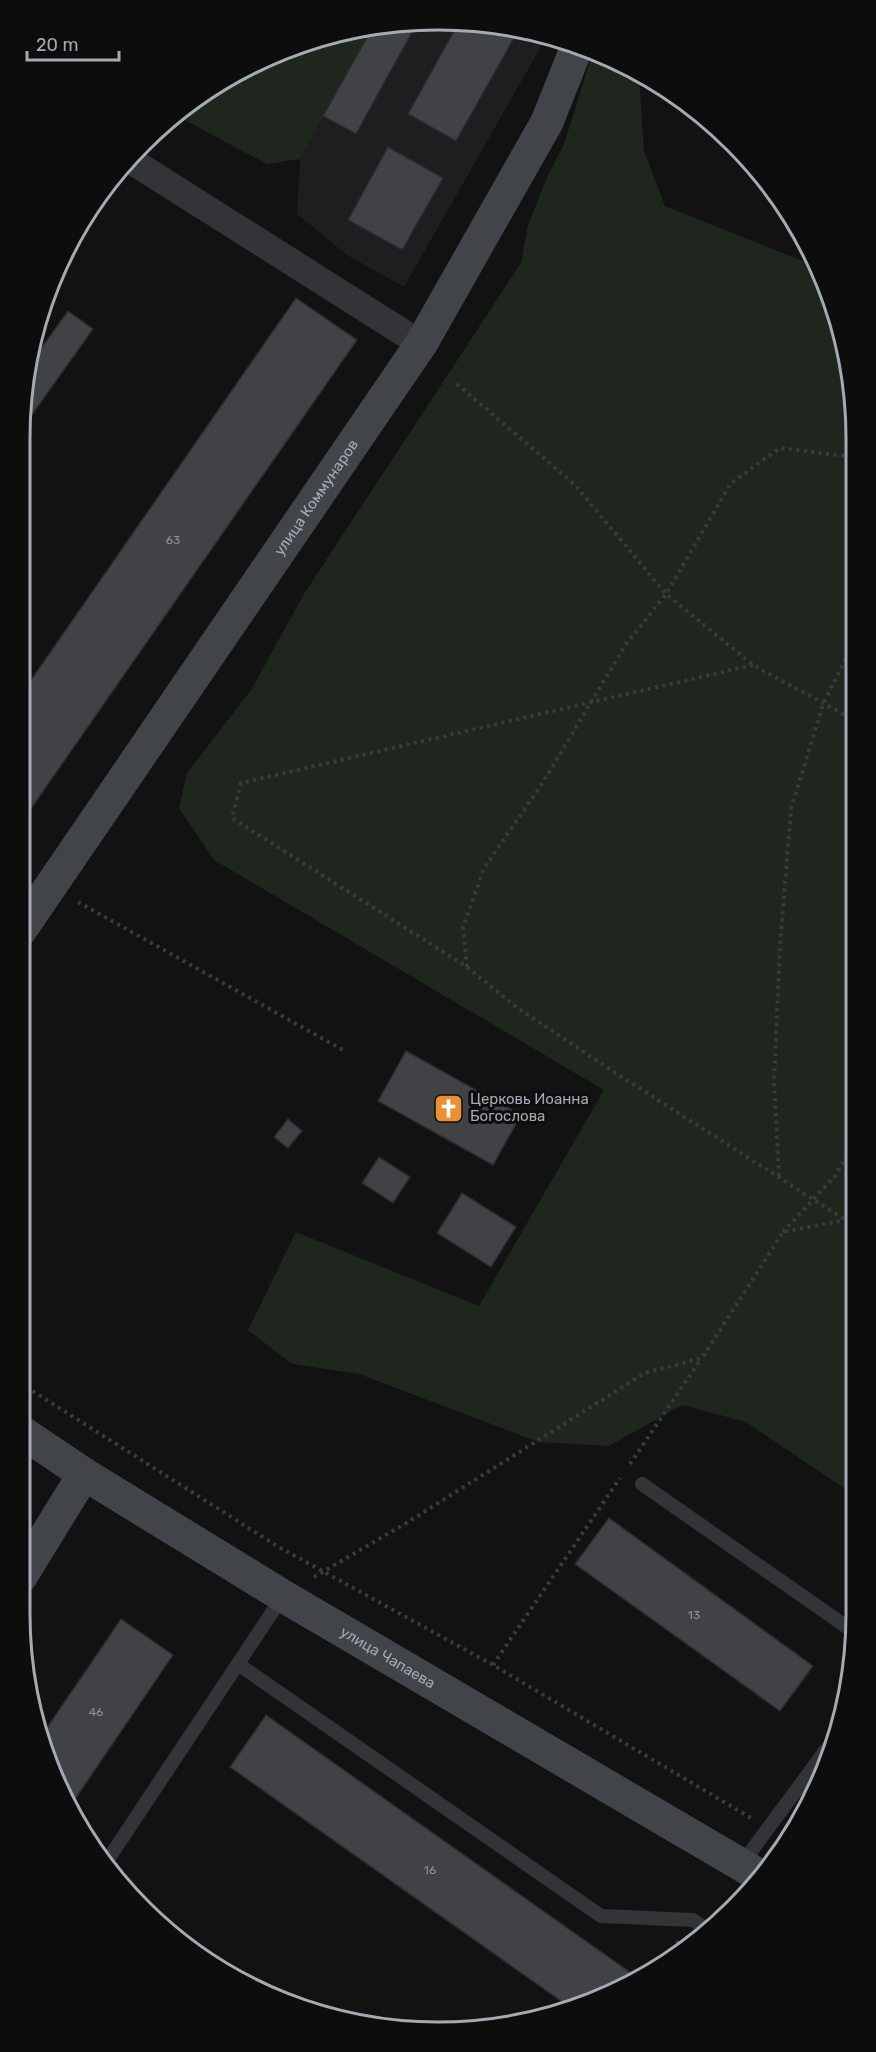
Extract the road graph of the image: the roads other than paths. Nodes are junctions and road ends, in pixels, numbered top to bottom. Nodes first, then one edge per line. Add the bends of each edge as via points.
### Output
1 (574, 54) edge
2 (136, 164) edge
3 (421, 344) junction
4 (30, 917) edge
5 (30, 1438) edge
6 (84, 1474) junction
7 (642, 1484) dead end
8 (30, 1562) edge
9 (283, 1596) junction
10 (846, 1626) edge
11 (238, 1664) junction
12 (819, 1760) edge
13 (110, 1856) edge
14 (752, 1871) edge
15 (701, 1926) edge

1 - 3 main road, улица Коммунаров via 547,122
2 - 3 street
3 - 4 main road, улица Коммунаров
5 - 6 main road, улица Чапаева
6 - 8 main road
6 - 9 main road, улица Чапаева
7 - 10 lane
9 - 11 lane
9 - 14 main road, улица Чапаева
11 - 13 lane
11 - 15 lane via 601,1916 693,1920
12 - 14 lane via 768,1828

